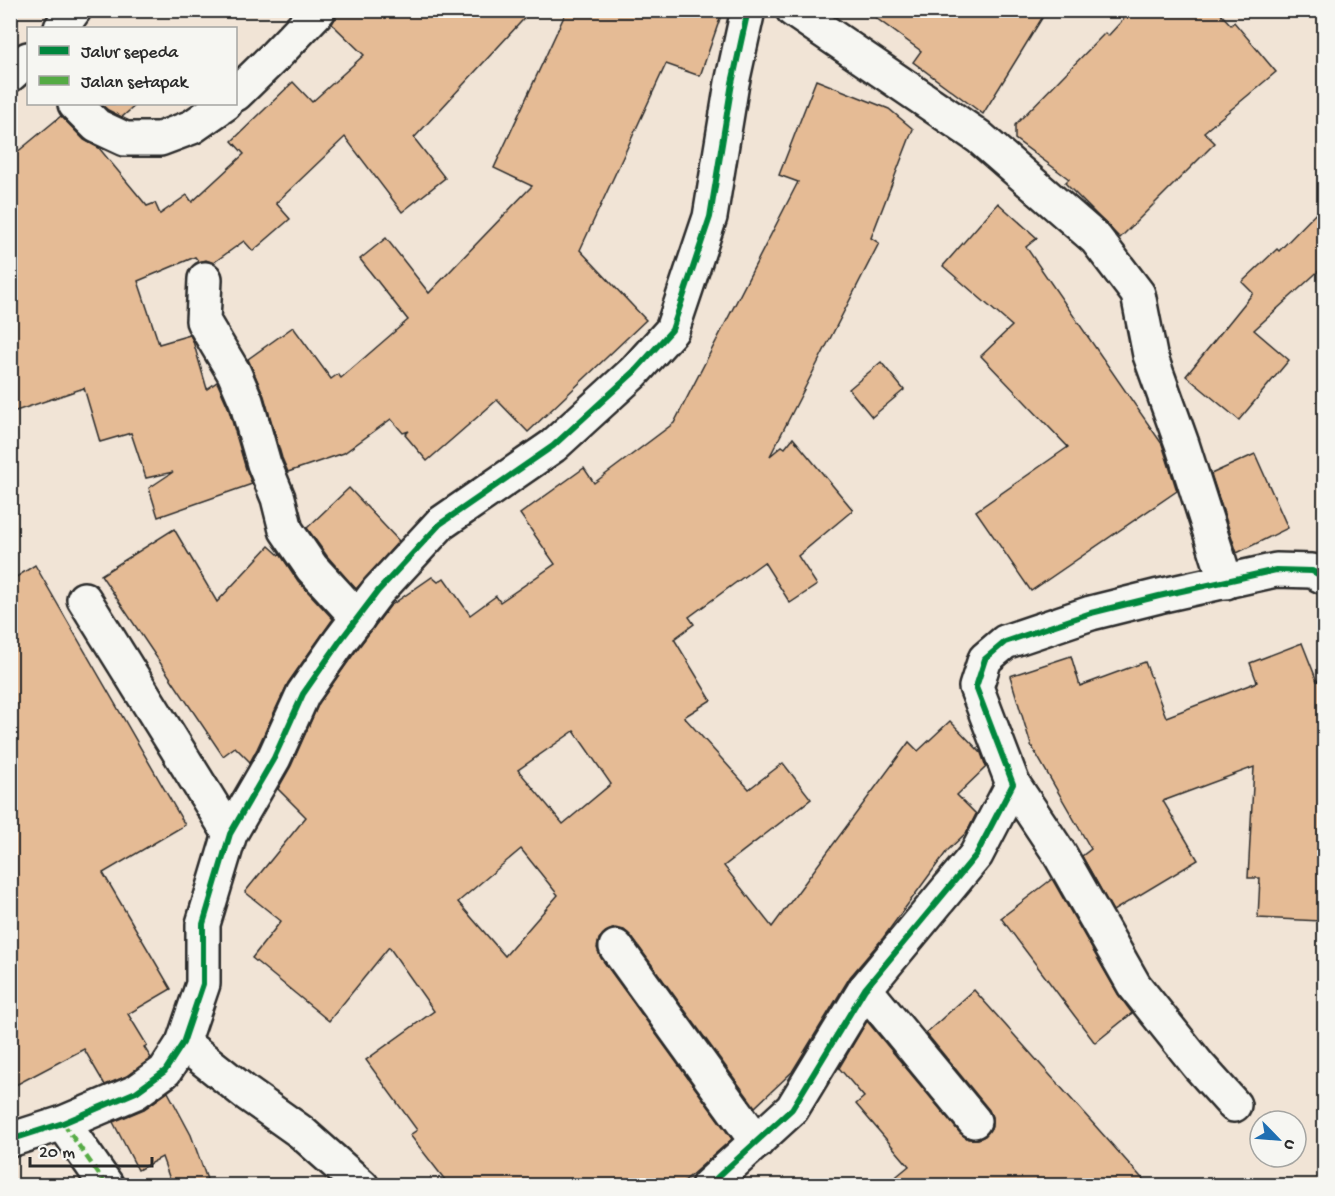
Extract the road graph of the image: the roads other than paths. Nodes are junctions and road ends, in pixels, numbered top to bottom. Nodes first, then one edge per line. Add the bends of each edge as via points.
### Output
1 (319, 10) edge
2 (748, 10) edge
3 (793, 10) edge
4 (27, 59) edge
5 (10, 75) edge
6 (237, 93) edge
7 (76, 105) edge
8 (224, 105) edge
9 (205, 279) dead end
10 (1324, 577) edge
11 (1226, 582) junction
12 (84, 599) dead end
13 (358, 618) junction
14 (1012, 784) junction
15 (230, 834) junction
16 (616, 948) dead end
17 (865, 989) junction
18 (183, 1043) junction
19 (1234, 1105) dead end
20 (974, 1121) dead end
21 (63, 1123) junction
22 (10, 1140) edge
23 (757, 1142) junction
24 (107, 1185) edge
25 (362, 1185) edge
26 (708, 1185) edge

1 - 6 street
2 - 13 street via 710,217 672,330 634,372 553,446 440,524
3 - 11 street via 979,137 1096,239 1138,294 1150,355
4 - 5 street
7 - 8 street via 97,126 125,139 160,139 192,127
9 - 13 street via 202,321 246,401 286,530 312,568
10 - 11 street via 1312,570 1276,570
11 - 14 street via 1091,613 1005,642 985,659 976,687
12 - 15 street
13 - 15 street via 303,694 274,758
14 - 17 street via 976,855
14 - 19 street via 1059,853 1134,984
15 - 18 street via 203,924 203,984
16 - 23 street
17 - 20 street
17 - 23 street via 792,1109
18 - 21 street via 165,1071 136,1092
18 - 25 street via 301,1132
21 - 22 street
21 - 24 street
23 - 26 street

